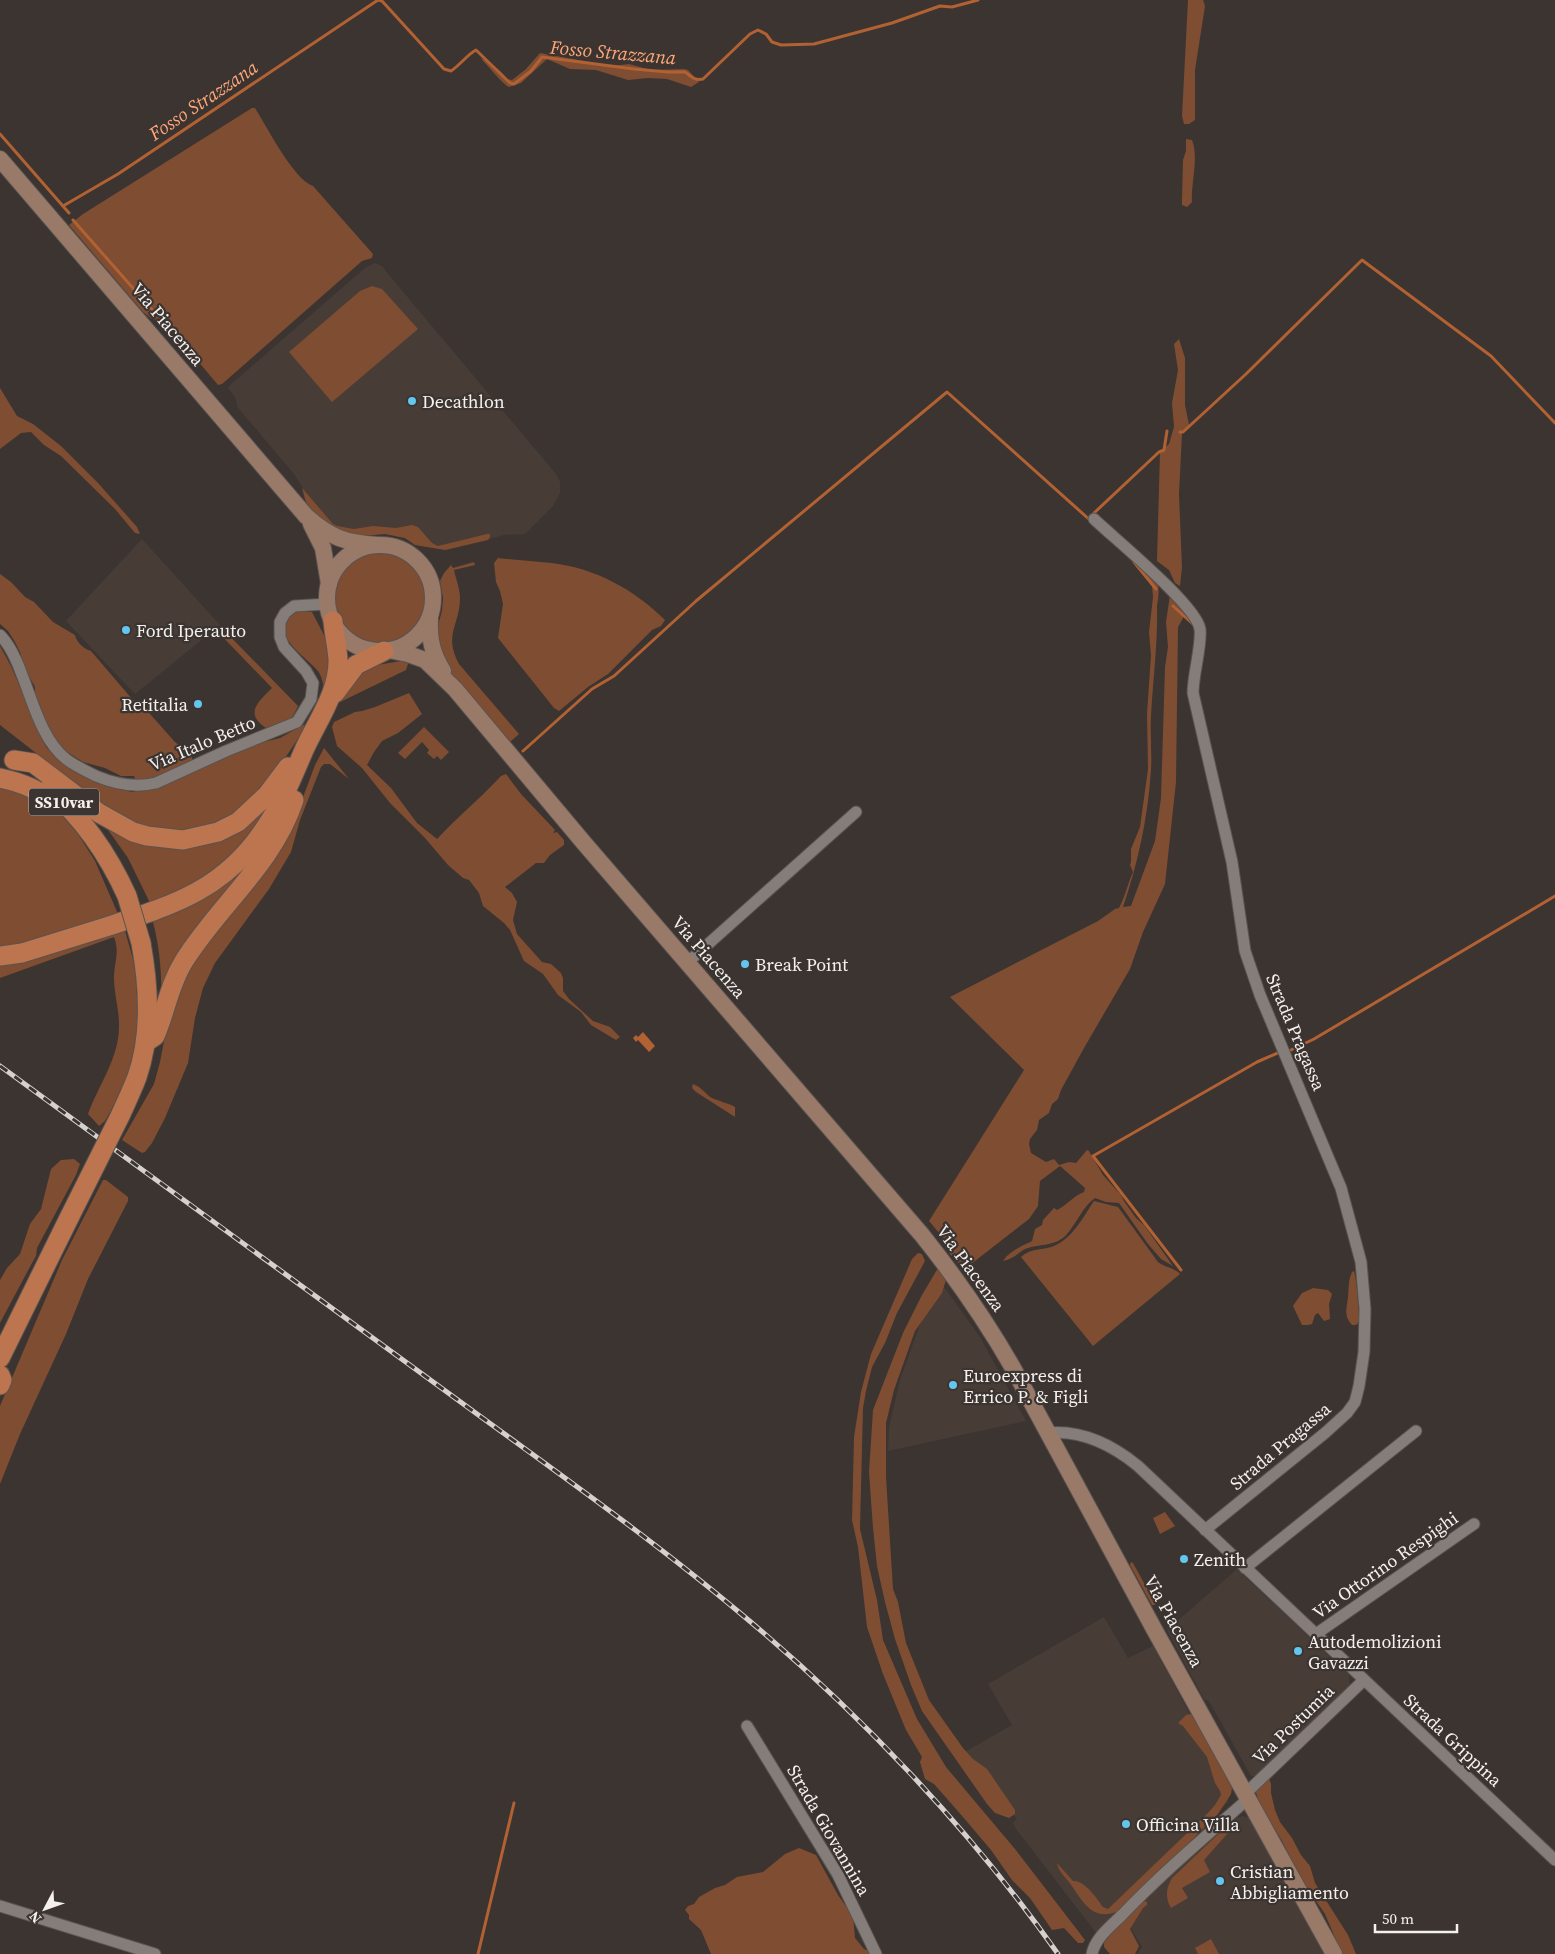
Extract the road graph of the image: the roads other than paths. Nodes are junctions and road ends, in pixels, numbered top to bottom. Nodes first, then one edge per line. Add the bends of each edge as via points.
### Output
1 (0, 159) edge
2 (306, 516) junction
3 (1094, 519) dead end
4 (378, 545) junction
5 (329, 585) junction
6 (330, 613) junction
7 (430, 615) junction
8 (0, 635) edge
9 (386, 650) junction
10 (455, 689) junction
11 (326, 708) junction
12 (310, 738) junction
13 (7, 754) edge
14 (0, 778) edge
15 (856, 812) dead end
16 (105, 852) junction
17 (0, 956) edge
18 (688, 962) junction
19 (146, 1042) junction
20 (0, 1358) edge
21 (0, 1375) edge
22 (0, 1384) edge
23 (1416, 1431) dead end
24 (1048, 1433) junction
25 (1474, 1524) dead end
26 (1206, 1530) junction
27 (1245, 1568) junction
28 (1316, 1634) junction
29 (1364, 1680) junction
30 (747, 1726) dead end
31 (1247, 1795) junction
32 (1555, 1860) edge
33 (0, 1906) edge
34 (1094, 1949) edge
35 (156, 1954) edge
36 (876, 1954) edge
37 (1334, 1954) edge

1 - 2 main road, Via Piacenza
2 - 4 main road via 345,542
2 - 5 main road via 323,548
3 - 26 street, Strada Pragassa via 1166,584 1198,621 1200,640 1192,693 1232,862 1246,951 1260,995 1341,1188 1353,1226 1364,1284 1364,1352 1355,1402 1348,1413
4 - 5 main road via 360,549 343,560
4 - 7 main road via 400,550 421,565 432,588
5 - 6 main road
6 - 8 street, Via Italo Betto via 294,606 288,609 280,622 284,647 313,683 311,699 297,722 147,785 105,780 79,768 56,750 15,656
6 - 9 main road via 341,634 354,644 368,650
6 - 11 highway via 338,660
7 - 9 main road via 407,644
7 - 10 main road, Via Piacenza via 429,637 433,654
9 - 10 main road, Via Piacenza via 425,660
9 - 11 highway via 356,665
10 - 18 main road, Via Piacenza
11 - 12 highway
11 - 19 highway via 317,741 276,840 184,960 171,985 155,1036
12 - 13 highway via 278,783 238,822 218,832 182,840 133,832 99,813 33,763
12 - 17 highway via 281,802 262,833 234,865 208,886 159,909 22,953
13 - 16 highway, SS10var via 66,804
14 - 16 highway via 34,788 47,797 91,843
15 - 18 street
16 - 19 highway, SS10var, bridge via 127,896 141,942 146,968
18 - 24 main road, Via Piacenza via 959,1282 992,1330
19 - 20 highway, SS10var, bridge via 137,1076 120,1116
21 - 22 highway
23 - 27 street
24 - 26 street, Strada Grippina via 1079,1435 1119,1450
24 - 31 main road, Via Piacenza
25 - 28 street, Via Ottorino Respighi
26 - 27 street, Strada Grippina
27 - 28 street, Strada Grippina
28 - 29 street, Strada Grippina
29 - 31 street, Via Postumia
29 - 32 street, Strada Grippina
30 - 36 street, Strada Giovannina via 838,1875
31 - 34 street, Via Postumia via 1148,1887
31 - 37 main road, Via Piacenza
33 - 35 street

